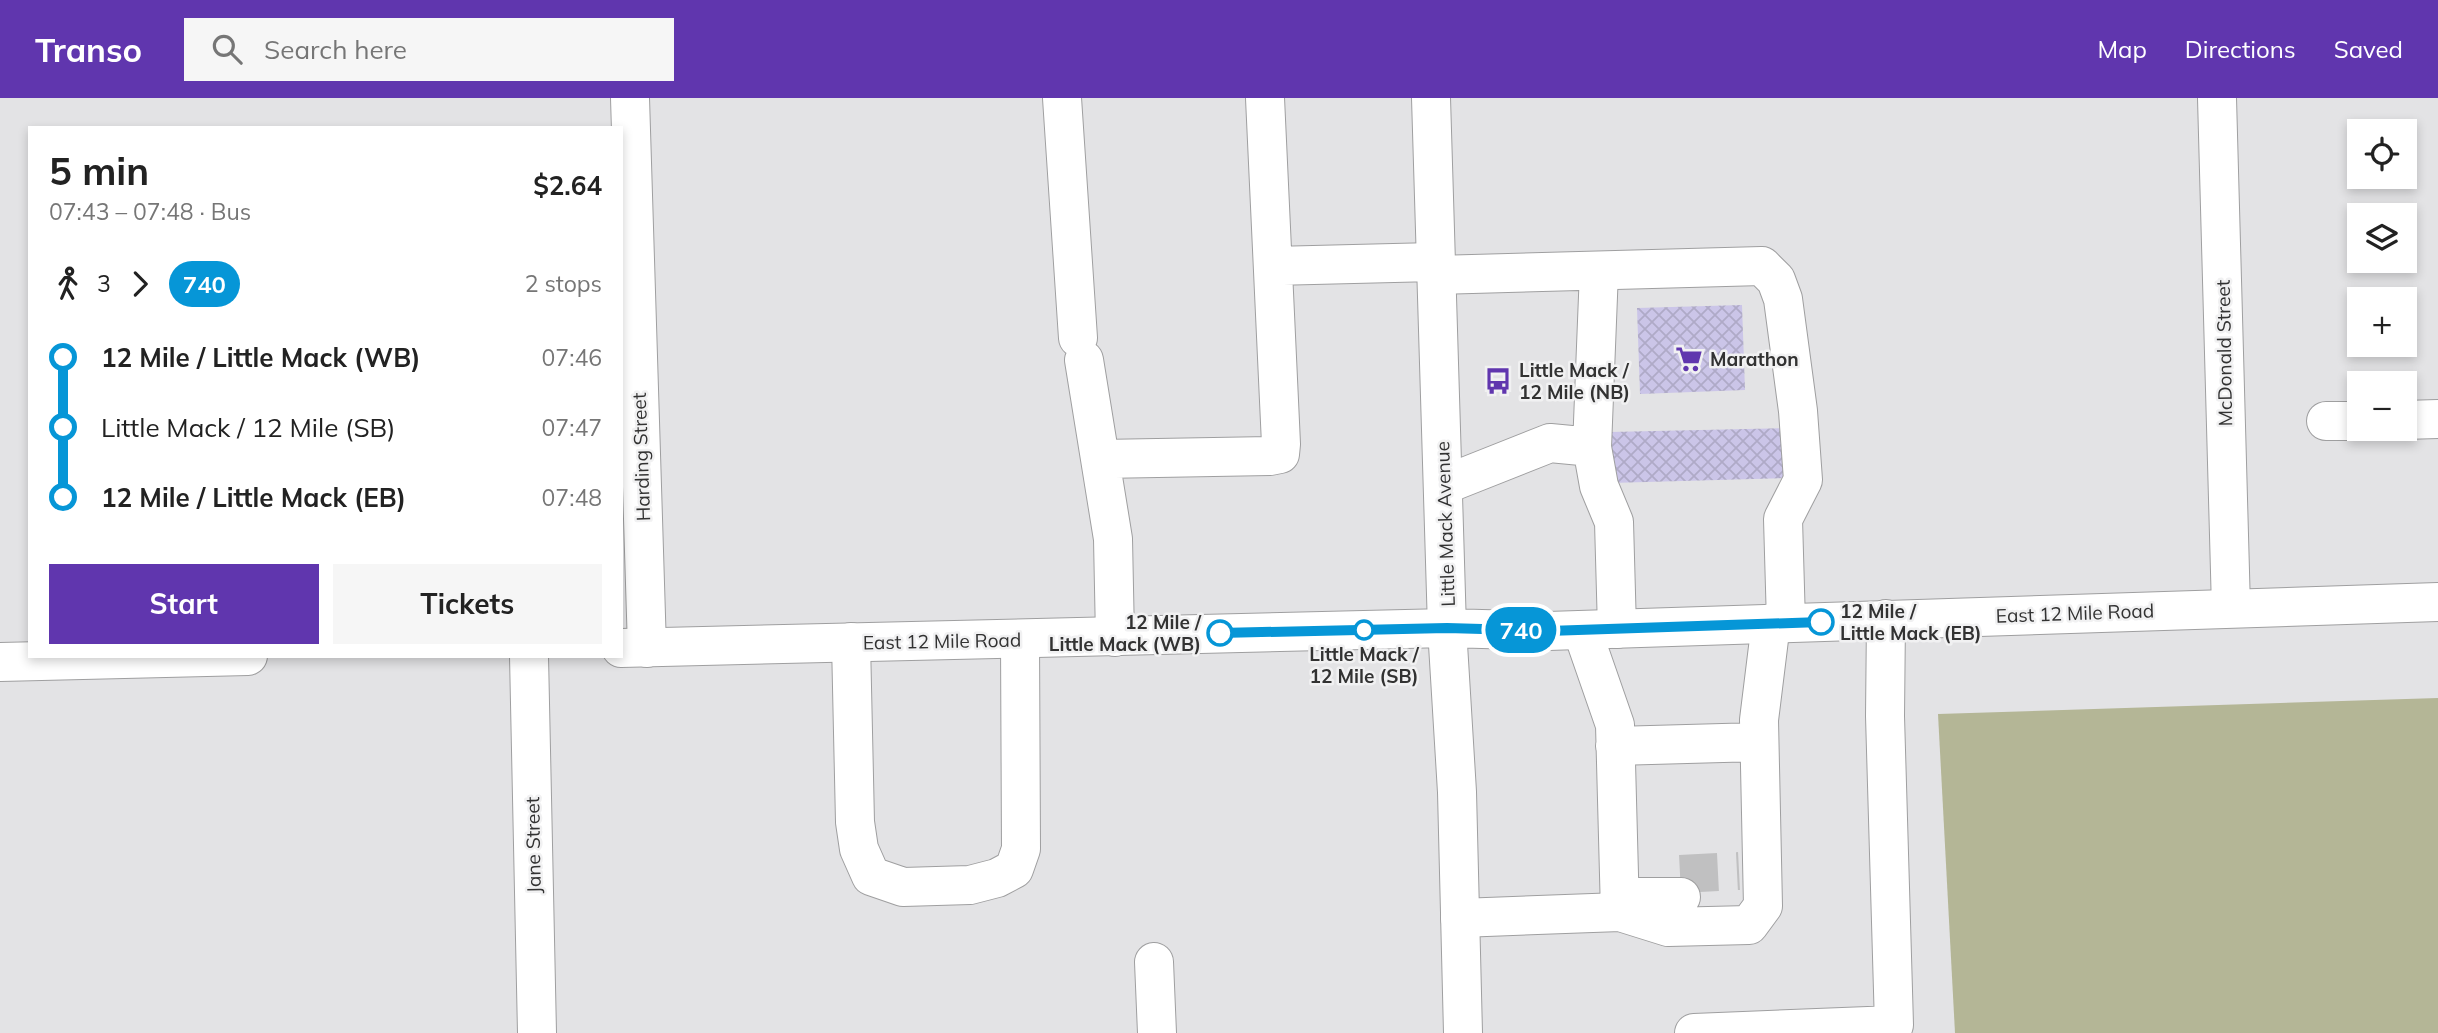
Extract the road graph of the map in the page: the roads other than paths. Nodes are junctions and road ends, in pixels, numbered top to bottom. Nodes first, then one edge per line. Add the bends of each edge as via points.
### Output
1 (630, 98) edge
2 (1062, 98) edge
3 (1265, 98) edge
4 (1430, 98) edge
5 (2217, 98) edge
6 (1273, 266) junction
7 (1435, 269) junction
8 (1599, 271) junction
9 (2438, 419) edge
10 (2417, 420) edge
11 (1592, 447) junction
12 (1101, 459) junction
13 (1444, 485) junction
14 (2438, 602) edge
15 (2231, 608) junction
16 (1886, 619) junction
17 (1778, 623) junction
18 (1447, 628) junction
19 (1600, 629) junction
20 (1115, 637) junction
21 (1020, 640) junction
22 (851, 642) junction
23 (634, 648) edge
24 (165, 658) edge
25 (528, 658) edge
26 (0, 662) edge
27 (1759, 743) junction
28 (1615, 746) junction
29 (1681, 885) tunnel mouth
30 (1619, 895) junction
31 (1460, 918) junction
32 (1154, 962) dead end
33 (1901, 1029) edge
34 (537, 1033) edge
35 (1157, 1033) edge
36 (1463, 1033) edge
37 (1695, 1033) edge

1 - 23 main road, Harding Street
2 - 12 main road via 1081,349
3 - 6 main road
4 - 7 main road, Little Mack Avenue
5 - 15 main road, McDonald Street
6 - 7 main road
6 - 12 main road via 1280,454
7 - 8 main road
7 - 13 main road, Little Mack Avenue
8 - 11 main road
8 - 17 main road via 1762,266 1776,280 1785,311 1803,480 1783,519
9 - 10 main road
11 - 13 main road via 1550,443
11 - 19 main road via 1599,486 1614,522
12 - 20 main road via 1113,539
13 - 18 main road, Little Mack Avenue
14 - 15 main road, East 12 Mile Road
15 - 16 main road, East 12 Mile Road
16 - 17 main road, East 12 Mile Road
16 - 33 main road via 1885,716
17 - 19 main road, East 12 Mile Road
17 - 27 main road via 1759,720
18 - 19 main road, East 12 Mile Road
18 - 20 main road, East 12 Mile Road
18 - 31 main road, Little Mack Avenue
19 - 28 main road
20 - 21 main road, East 12 Mile Road
21 - 22 main road, East 12 Mile Road
21 - 22 main road via 1021,849 1014,869 970,885 903,887 871,876 859,849
22 - 23 main road, East 12 Mile Road
24 - 26 main road
25 - 34 main road, Jane Street
27 - 28 main road
27 - 30 main road via 1751,877 1763,906 1749,925 1668,927
28 - 30 main road
29 - 30 main road
30 - 31 main road
31 - 36 main road, Little Mack Avenue
32 - 35 main road
33 - 37 main road

